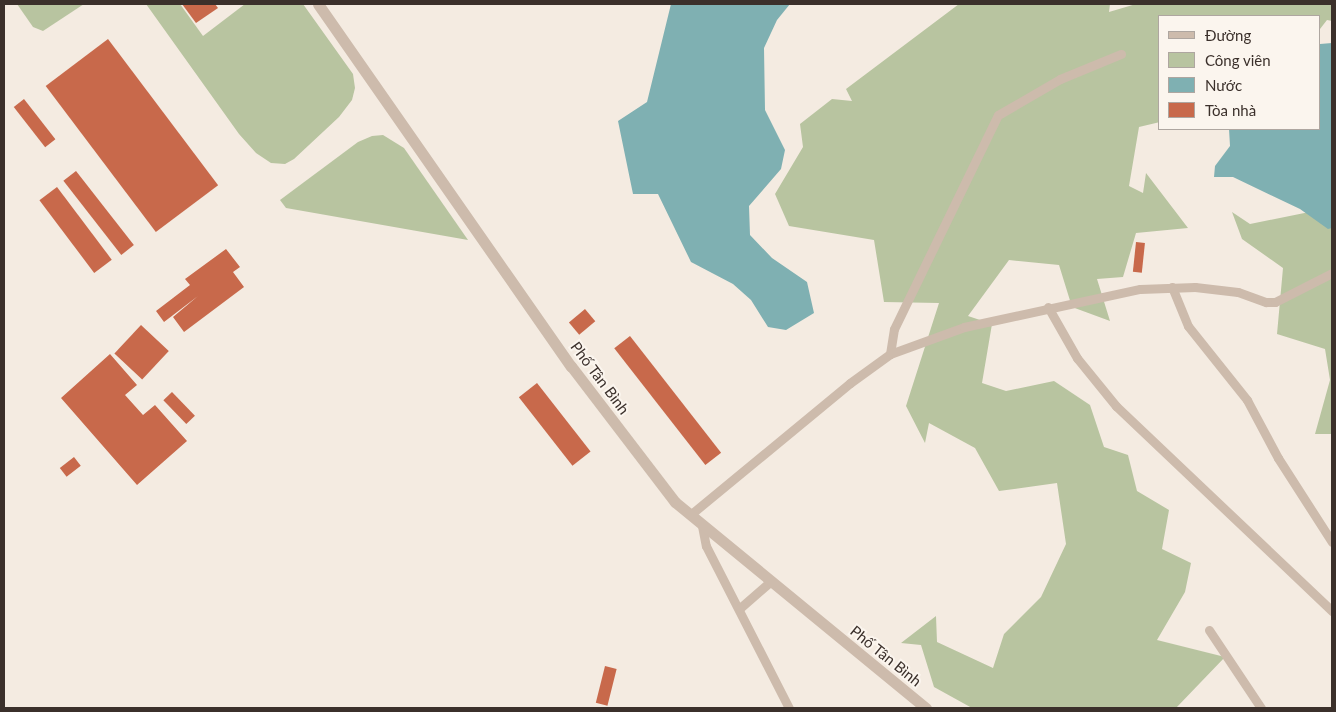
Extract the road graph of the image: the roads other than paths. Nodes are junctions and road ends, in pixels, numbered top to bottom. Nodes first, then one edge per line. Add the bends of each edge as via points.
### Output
1 (318, 4) edge
2 (1121, 54) dead end
3 (1332, 273) edge
4 (1172, 287) junction
5 (1048, 307) junction
6 (890, 354) junction
7 (690, 515) junction
8 (702, 526) junction
9 (1332, 542) edge
10 (770, 582) junction
11 (740, 608) junction
12 (1332, 611) edge
13 (1209, 630) dead end
14 (789, 708) edge
15 (926, 708) edge
16 (1261, 708) edge

1 - 7 street, Phố Tân Bình via 571,366 675,502
2 - 6 street via 1060,78 998,115 894,329
3 - 4 street via 1275,302 1238,292
4 - 5 street via 1140,289
4 - 9 street via 1188,326 1247,400 1278,458
5 - 6 street via 964,327
5 - 12 street via 1078,358 1116,406
6 - 7 street
7 - 8 street, Phố Tân Bình
8 - 10 street, Phố Tân Bình
8 - 11 street via 706,546
10 - 11 street
10 - 15 street, Phố Tân Bình
11 - 14 street
13 - 16 street

